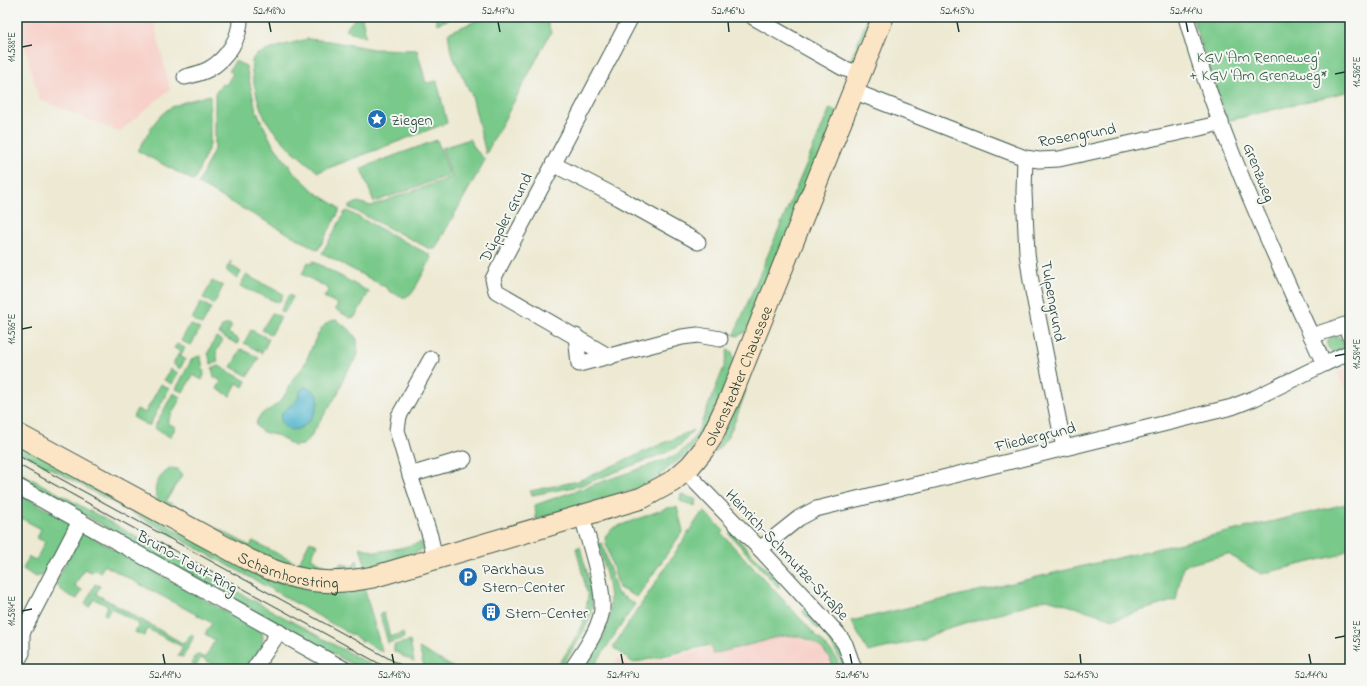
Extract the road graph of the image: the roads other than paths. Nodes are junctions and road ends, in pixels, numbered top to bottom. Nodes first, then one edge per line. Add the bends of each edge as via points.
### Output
1 (240, 17) edge
2 (631, 17) edge
3 (753, 17) edge
4 (883, 17) edge
5 (1186, 17) edge
6 (185, 77) dead end
7 (857, 83) junction
8 (1221, 122) junction
9 (1025, 158) junction
10 (553, 164) junction
11 (698, 242) dead end
12 (576, 336) junction
13 (1311, 336) junction
14 (1350, 337) edge
15 (720, 339) dead end
16 (1350, 352) edge
17 (610, 357) junction
18 (430, 358) dead end
19 (1324, 364) junction
20 (17, 434) edge
21 (1064, 448) junction
22 (464, 459) dead end
23 (685, 471) junction
24 (410, 475) junction
25 (17, 486) edge
26 (582, 516) junction
27 (80, 521) junction
28 (760, 549) junction
29 (436, 558) junction
30 (279, 632) junction
31 (17, 661) edge
32 (254, 669) edge
33 (344, 669) edge
34 (572, 669) edge
35 (854, 669) edge

1 - 6 street via 236,38 226,55 210,69
2 - 10 street, Düppler Grund
3 - 7 street via 843,68
4 - 7 street, Olvenstedter Chaussee
5 - 8 street, Grenzweg
7 - 9 street, Rosengrund
7 - 23 street, Olvenstedter Chaussee via 731,396 711,438
8 - 9 street, Rosengrund via 1059,159
8 - 13 street, Grenzweg via 1263,229
9 - 21 street, Tulpengrund via 1027,253
10 - 11 street, Düppler Grund
10 - 12 street, Düppler Grund via 493,279 496,291
12 - 17 street, Düppler Grund
12 - 17 street via 579,364
13 - 14 street via 1345,325
13 - 19 street, Grenzweg
15 - 17 street via 698,335 682,337
16 - 19 street
18 - 24 street via 398,421 398,434
19 - 21 street, Fliedergrund via 1232,407
20 - 29 street, Scharnhorstring via 249,560 283,575 316,582 348,581 373,577
21 - 28 street, Fliedergrund via 816,509 798,518
22 - 24 street
23 - 26 street, Olvenstedter Chaussee via 662,488 642,498
23 - 28 street, Heinrich-Schmutze-Straße
24 - 29 street
25 - 27 street, Bruno-Taut-Ring
26 - 29 street, Scharnhorstring
26 - 34 street via 600,582 602,614 595,633
27 - 30 street, Bruno-Taut-Ring
27 - 31 street via 22,633 22,652
28 - 35 street, Heinrich-Schmutze-Straße via 845,644
30 - 32 street
30 - 33 street, Bruno-Taut-Ring

